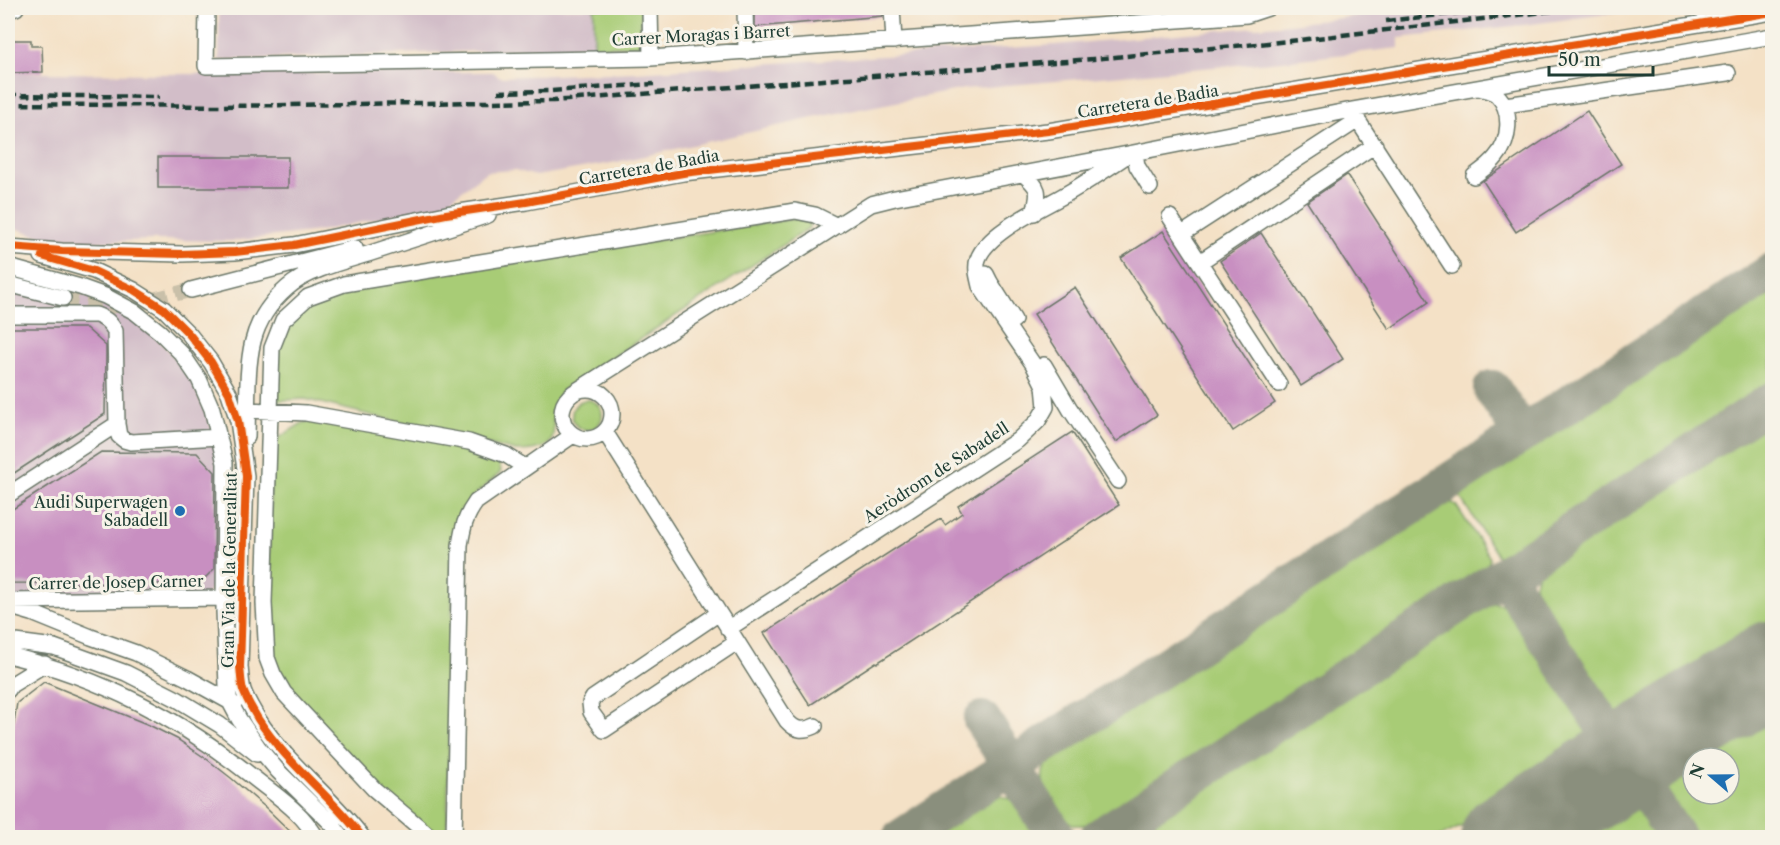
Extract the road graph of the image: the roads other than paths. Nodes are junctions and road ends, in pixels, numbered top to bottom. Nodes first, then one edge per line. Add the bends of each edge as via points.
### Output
1 (16, 8) edge
2 (207, 8) edge
3 (650, 8) edge
4 (745, 8) edge
5 (892, 8) edge
6 (1268, 8) edge
7 (8, 10) edge
8 (1773, 12) edge
9 (1144, 15) edge
10 (1773, 36) edge
11 (894, 41) junction
12 (746, 52) junction
13 (651, 58) junction
14 (1728, 73) dead end
15 (1479, 88) junction
16 (1505, 105) junction
17 (1355, 115) junction
18 (1375, 145) junction
19 (1132, 154) junction
20 (1063, 165) junction
21 (1022, 173) junction
22 (1474, 176) dead end
23 (1150, 187) dead end
24 (1066, 194) junction
25 (526, 202) junction
26 (1034, 213) junction
27 (1170, 217) dead end
28 (837, 226) junction
29 (1182, 234) junction
30 (8, 247) edge
31 (982, 254) junction
32 (1200, 262) junction
33 (1452, 266) dead end
34 (8, 267) edge
35 (8, 284) edge
36 (191, 290) tunnel mouth
37 (63, 298) tunnel mouth
38 (8, 315) edge
39 (609, 370) junction
40 (1279, 384) dead end
41 (573, 393) junction
42 (603, 396) junction
43 (248, 410) junction
44 (271, 410) junction
45 (117, 424) junction
46 (604, 432) junction
47 (573, 435) junction
48 (219, 438) junction
49 (525, 467) junction
50 (246, 476) junction
51 (1118, 481) dead end
52 (8, 495) edge
53 (224, 598) junction
54 (8, 604) edge
55 (719, 613) junction
56 (733, 635) junction
57 (8, 641) edge
58 (8, 655) edge
59 (45, 664) junction
60 (8, 690) edge
61 (230, 702) junction
62 (815, 726) dead end
63 (278, 771) junction
64 (334, 804) junction
65 (317, 837) edge
66 (342, 837) edge
67 (363, 837) edge
68 (432, 837) edge
69 (454, 837) edge

1 - 7 street
2 - 13 street, Carrer Moragas i Barret via 206,66
3 - 13 street
4 - 12 street
5 - 11 street
6 - 9 street, Carrer Moragas i Barret via 1247,15
8 - 25 street, Carretera de Badia via 1048,131 683,173
9 - 11 street, Carrer Moragas i Barret
10 - 15 street
11 - 12 street, Carrer Moragas i Barret
12 - 13 street, Carrer Moragas i Barret
14 - 16 street
15 - 16 street via 1495,93
15 - 17 street
16 - 22 street via 1505,142 1498,156
17 - 18 street
17 - 19 street
17 - 29 street
18 - 32 street
18 - 33 street
19 - 20 street
19 - 23 street
19 - 24 street
20 - 21 street
20 - 24 street via 1071,169 1074,181
21 - 26 street via 1038,189
21 - 28 street via 872,204
24 - 26 street
25 - 30 street via 236,252 126,254
25 - 36 street
25 - 43 street via 345,261 309,274 288,287 270,306 253,342
26 - 31 street via 996,235
27 - 29 street
28 - 39 street
28 - 44 street via 795,211 344,284 308,297 283,320 272,348
29 - 32 street
30 - 50 street, Gran Via de la Generalitat via 94,271 164,309 211,362 229,393 238,421
31 - 51 street via 990,282
31 - 56 street, Aeròdrom de Sabadell via 977,273 980,286 1044,386 1046,407 1038,421 1018,441
32 - 40 street
34 - 48 street, Gran Via de la Generalitat via 105,296 135,312 160,332 182,354 198,379 212,409
35 - 37 street
38 - 45 street via 96,315 106,319 115,331
39 - 41 street
39 - 42 street
41 - 42 street via 589,389
41 - 47 street via 563,405 562,414
42 - 46 street via 611,409
43 - 44 street
43 - 50 street
44 - 49 street via 469,442 506,455
44 - 68 street via 264,603 267,658 273,674 284,693 374,789
45 - 48 street via 119,436 131,442
45 - 52 street
46 - 47 street via 590,439
46 - 55 street
47 - 49 street
48 - 53 street, Gran Via de la Generalitat via 225,463
49 - 69 street via 476,502 462,530
50 - 64 street, Gran Via de la Generalitat via 240,667 243,689 270,738
53 - 54 street, Carrer de Josep Carner
53 - 61 street, Gran Via de la Generalitat
54 - 61 street via 136,653
55 - 56 street
55 - 56 street, Aeròdrom de Sabadell via 593,698 591,712 604,730
56 - 62 street via 787,721 800,730
57 - 63 street via 54,647 126,673 220,725
58 - 59 street
59 - 60 street
59 - 65 street via 123,694 186,728 298,813
61 - 63 street, Gran Via de la Generalitat
61 - 64 street via 244,711 268,746 302,783
63 - 66 street, Gran Via de la Generalitat
64 - 67 street, Gran Via de la Generalitat

